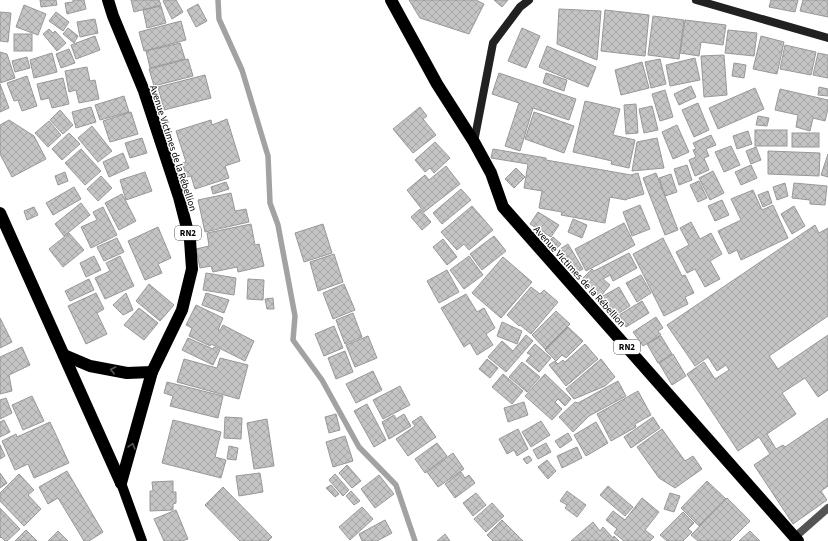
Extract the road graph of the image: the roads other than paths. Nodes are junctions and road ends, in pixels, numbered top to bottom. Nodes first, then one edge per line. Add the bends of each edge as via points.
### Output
1 (108, 0) edge
2 (391, 0) edge
3 (529, 0) edge
4 (696, 0) edge
5 (828, 38) edge
6 (474, 142) junction
7 (0, 214) edge
8 (64, 355) junction
9 (152, 372) junction
10 (121, 483) junction
11 (828, 508) edge
12 (797, 539) edge
13 (142, 541) edge

1 - 9 highway, Avenue Victimes de la Rébellion / RN2 via 144,91 179,197 190,240 192,269 182,310
2 - 6 highway, Avenue Victimes de la Rébellion / RN2 via 437,84
3 - 6 street via 520,7 493,43
4 - 5 street
6 - 12 highway, Avenue Victimes de la Rébellion / RN2 via 491,173 503,207
7 - 8 highway
9 -> 8 highway via 127,373 90,366
8 - 10 highway
10 -> 9 highway, Avenue Victimes de la Rébellion / RN2
10 - 13 main road
11 - 12 street

